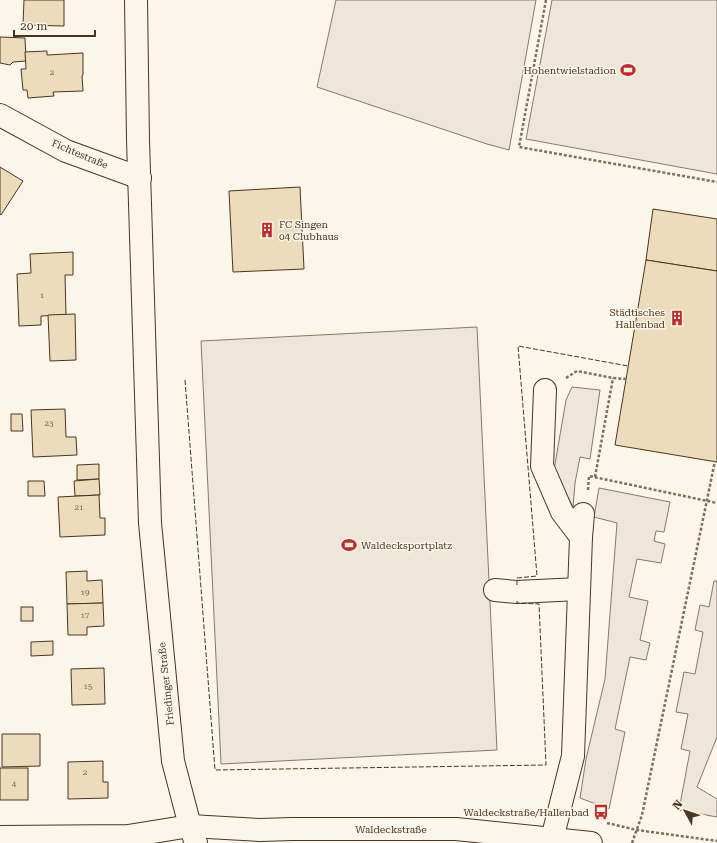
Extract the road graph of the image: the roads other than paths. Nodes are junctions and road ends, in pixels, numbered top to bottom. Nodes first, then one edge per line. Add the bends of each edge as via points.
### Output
1 (136, 0) edge
2 (0, 115) edge
3 (140, 178) junction
4 (545, 390) road end
5 (583, 514) dead end
6 (581, 537) junction
7 (579, 589) junction
8 (496, 590) dead end
9 (193, 835) edge
10 (0, 838) edge
11 (552, 839) junction
12 (591, 843) edge

1 - 3 main road, Friedinger Straße
2 - 3 main road, Fichtestraße via 66,151
3 - 9 main road, Friedinger Straße via 150,523 173,761
4 - 6 main road via 542,466 562,512
5 - 6 main road
6 - 7 main road
7 - 8 main road via 517,592
7 - 11 main road via 574,756
9 - 10 main road, Waldeckstraße
9 - 11 main road, Waldeckstraße via 292,828 456,829
11 - 12 main road, Waldeckstraße

